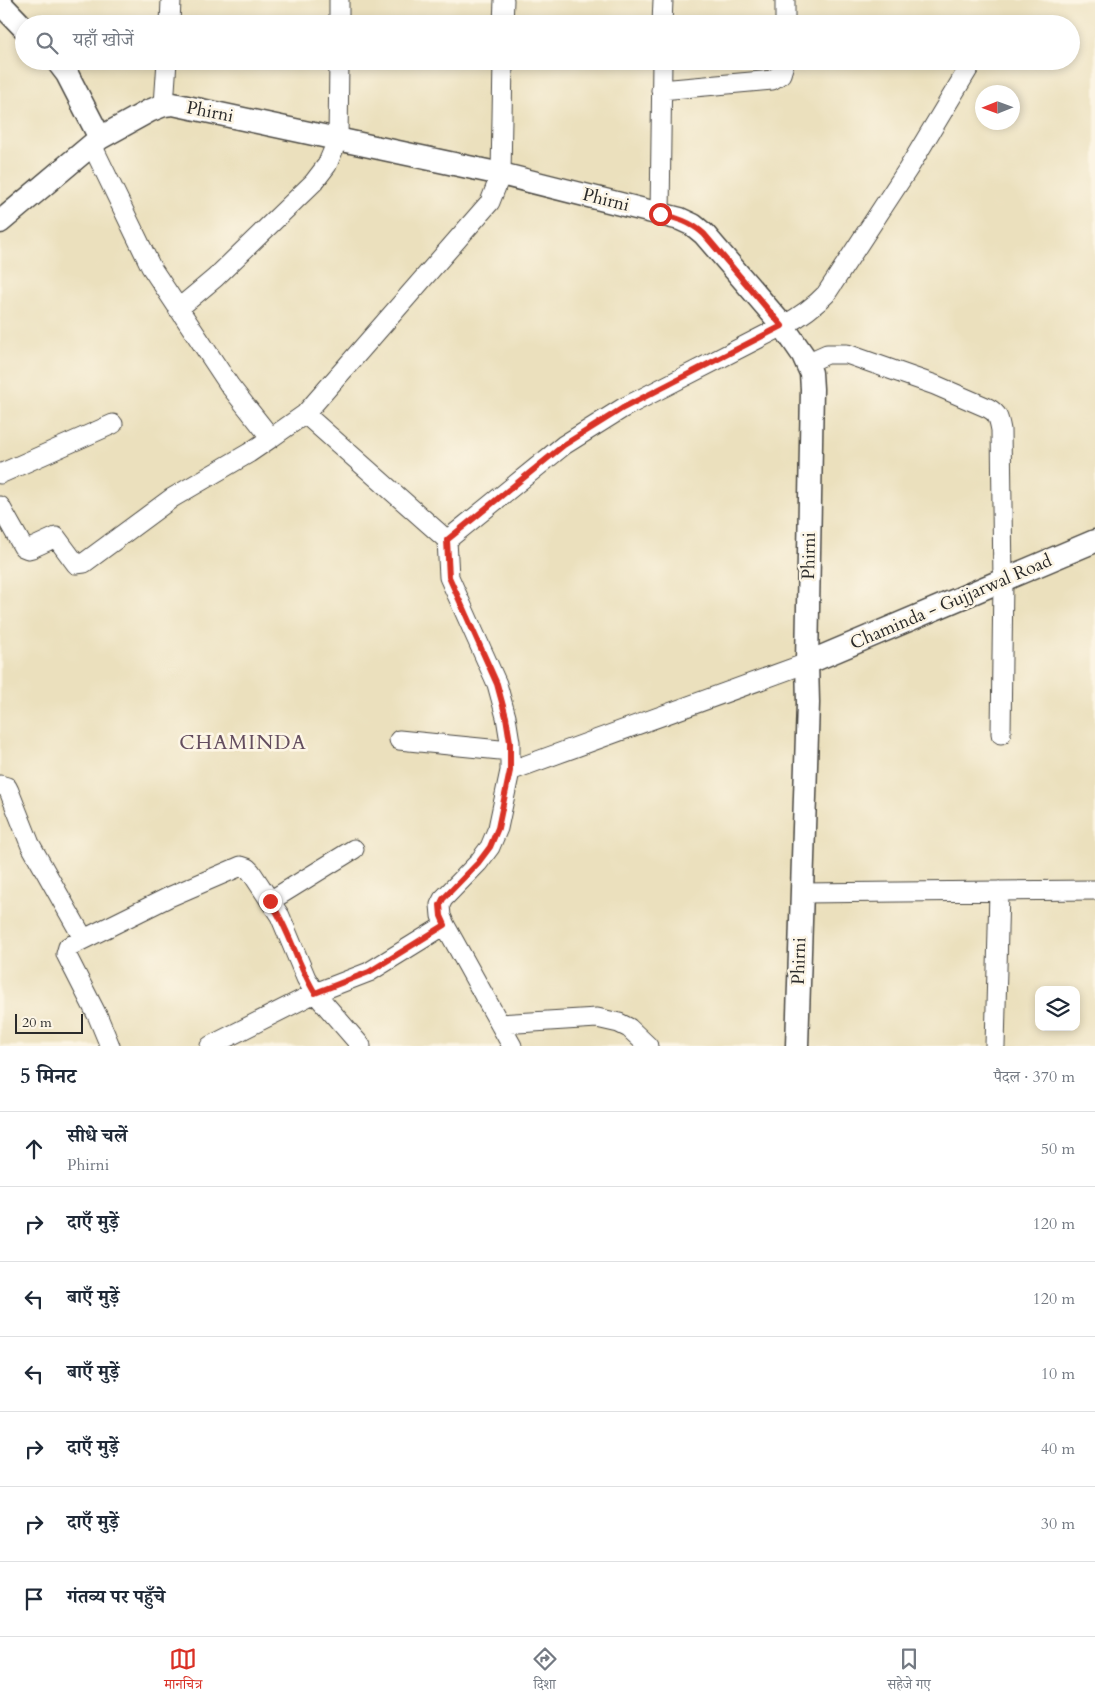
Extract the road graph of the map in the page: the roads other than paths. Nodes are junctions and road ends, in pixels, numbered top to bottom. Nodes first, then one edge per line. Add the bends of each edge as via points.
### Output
1 (171, 0) edge
2 (340, 0) edge
3 (504, 0) edge
4 (663, 0) edge
5 (785, 0) edge
6 (0, 3) edge
7 (170, 15) edge
8 (339, 15) edge
9 (503, 15) edge
10 (662, 15) edge
11 (785, 15) edge
12 (15, 19) edge
13 (64, 70) edge
14 (166, 70) edge
15 (339, 70) edge
16 (503, 70) edge
17 (662, 70) edge
18 (782, 70) edge
19 (968, 70) edge
20 (662, 90) junction
21 (164, 105) junction
22 (338, 139) junction
23 (96, 141) junction
24 (501, 174) junction
25 (660, 214) junction
26 (0, 222) edge
27 (178, 309) junction
28 (782, 326) junction
29 (807, 363) junction
30 (305, 414) junction
31 (113, 424) dead end
32 (270, 438) junction
33 (0, 474) edge
34 (0, 506) edge
35 (447, 540) junction
36 (1095, 541) edge
37 (1003, 580) junction
38 (806, 663) junction
39 (1001, 734) dead end
40 (399, 740) dead end
41 (510, 750) junction
42 (510, 771) junction
43 (0, 786) edge
44 (354, 849) dead end
45 (1095, 890) edge
46 (999, 891) junction
47 (802, 893) junction
48 (270, 901) junction
49 (445, 925) junction
50 (83, 938) junction
51 (315, 993) junction
52 (500, 1024) junction
53 (110, 1046) edge
54 (210, 1046) edge
55 (360, 1046) edge
56 (512, 1046) edge
57 (648, 1046) edge
58 (797, 1046) edge
59 (995, 1046) edge

1 - 7 street
2 - 8 street
3 - 9 street
4 - 10 street
5 - 11 street
6 - 12 street
13 - 23 street
14 - 21 street
15 - 22 street
16 - 24 street
17 - 20 street
18 - 20 street via 772,80
19 - 28 street via 908,169 826,294 806,312
20 - 25 street
21 - 22 street, Phirni via 215,112
21 - 23 street, Phirni
22 - 24 street, Phirni
22 - 27 street via 314,182 215,278
23 - 26 street, Phirni
23 - 27 street via 151,267
24 - 25 street, Phirni
24 - 30 street via 490,202
25 - 28 street, Phirni via 680,219 704,234
27 - 32 street
28 - 29 street, Phirni
28 - 35 street via 623,408 564,445
29 - 37 street via 827,354 847,354 934,385 994,411 1001,430
29 - 38 street, Phirni via 812,389
30 - 32 street
30 - 35 street
31 - 33 street
32 - 34 street via 172,498 84,563 72,561 56,537 32,548 23,547
35 - 41 street via 449,577 497,684
36 - 37 street, Chaminda - Gujjarwal Road
37 - 38 street, Chaminda - Gujjarwal Road
37 - 39 street
38 - 42 street
38 - 47 street, Phirni via 808,703
40 - 41 street
41 - 42 street
42 - 49 street via 498,828 490,847 440,905
43 - 50 street via 9,790 30,844
44 - 48 street
45 - 46 street
46 - 47 street
46 - 59 street
47 - 58 street, Phirni
48 - 50 street via 248,868 241,866
48 - 51 street
49 - 51 street via 369,972
49 - 52 street
50 - 53 street via 68,947 66,954
51 - 54 street
51 - 55 street
52 - 56 street
52 - 57 street via 597,1018 629,1028

